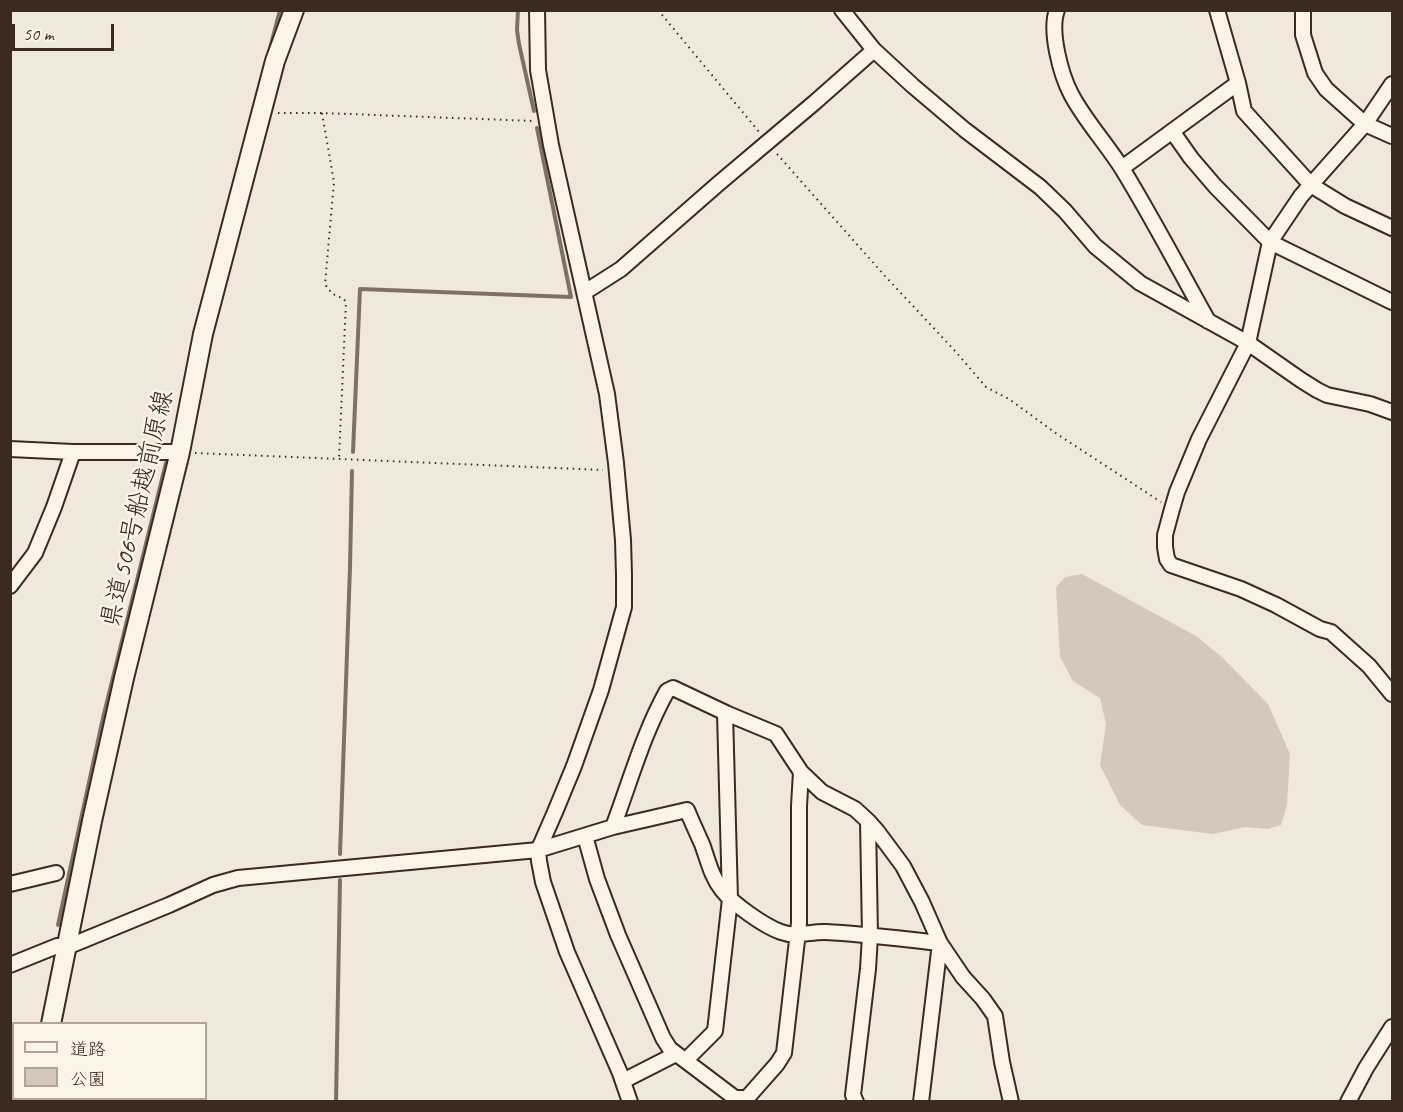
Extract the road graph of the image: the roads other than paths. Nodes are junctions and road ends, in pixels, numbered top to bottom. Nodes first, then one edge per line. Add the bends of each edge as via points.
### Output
1 (294, 10) edge
2 (537, 10) edge
3 (842, 10) edge
4 (1057, 10) edge
5 (1217, 10) edge
6 (1303, 10) edge
7 (874, 50) junction
8 (1238, 83) junction
9 (1392, 84) edge
10 (1365, 124) junction
11 (1172, 131) junction
12 (1392, 136) edge
13 (1122, 168) junction
14 (1311, 185) junction
15 (1392, 228) edge
16 (1270, 242) junction
17 (585, 292) junction
18 (1392, 302) edge
19 (1208, 321) junction
20 (1248, 343) junction
21 (1392, 412) edge
22 (10, 449) edge
23 (73, 452) junction
24 (180, 452) junction
25 (10, 586) edge
26 (1392, 694) edge
27 (725, 712) junction
28 (801, 772) junction
29 (868, 820) junction
30 (613, 827) junction
31 (585, 836) junction
32 (538, 850) junction
33 (57, 873) dead end
34 (10, 884) edge
35 (730, 899) junction
36 (796, 936) junction
37 (870, 936) junction
38 (940, 943) junction
39 (67, 947) junction
40 (10, 965) edge
41 (51, 1022) edge
42 (1392, 1027) edge
43 (681, 1057) junction
44 (622, 1081) junction
45 (630, 1101) edge
46 (856, 1101) edge
47 (921, 1101) edge
48 (1011, 1101) edge
49 (1348, 1101) edge

1 - 24 main road, 県道506号船越前原線 via 275,61 203,334
2 - 17 street via 538,70 550,146
3 - 7 street
4 - 13 street via 1055,36 1060,66 1071,94
5 - 8 street
6 - 10 street via 1303,35 1315,74
7 - 17 street via 621,269
7 - 19 street via 940,110 1040,187 1116,265
8 - 11 street
8 - 14 street via 1244,111
9 - 10 street
10 - 12 street
10 - 14 street
11 - 13 street
11 - 16 street via 1209,179
13 - 19 street
14 - 15 street via 1345,207
14 - 16 street
16 - 18 street
16 - 20 street
17 - 32 street via 607,394 623,540 624,607 591,722
19 - 20 street
20 - 21 street via 1327,395
20 - 26 street via 1198,440 1181,483 1165,535 1167,560 1171,565 1241,589 1331,632 1369,666
22 - 23 street
23 - 24 street
23 - 25 street via 35,553
24 - 39 main road, 県道506号船越前原線 via 124,678
27 - 28 street via 776,734
27 - 30 street via 674,688 667,691 640,750
27 - 35 street
28 - 29 street via 822,792
28 - 36 street
29 - 37 street
29 - 38 street via 903,866
30 - 31 street
30 - 35 street via 687,810 711,873
31 - 32 street
31 - 43 street via 618,935 663,1038
32 - 39 street via 238,878
32 - 44 street via 543,882 567,952
33 - 34 street
35 - 36 street via 772,927
35 - 43 street via 715,1030
36 - 37 street via 821,932
36 - 43 street via 784,1053 747,1098 735,1098
37 - 38 street
37 - 46 street via 853,1095
38 - 47 street
38 - 48 street via 995,1016
39 - 40 street via 57,946
39 - 41 main road, 県道506号船越前原線
42 - 49 street
43 - 44 street
44 - 45 street

